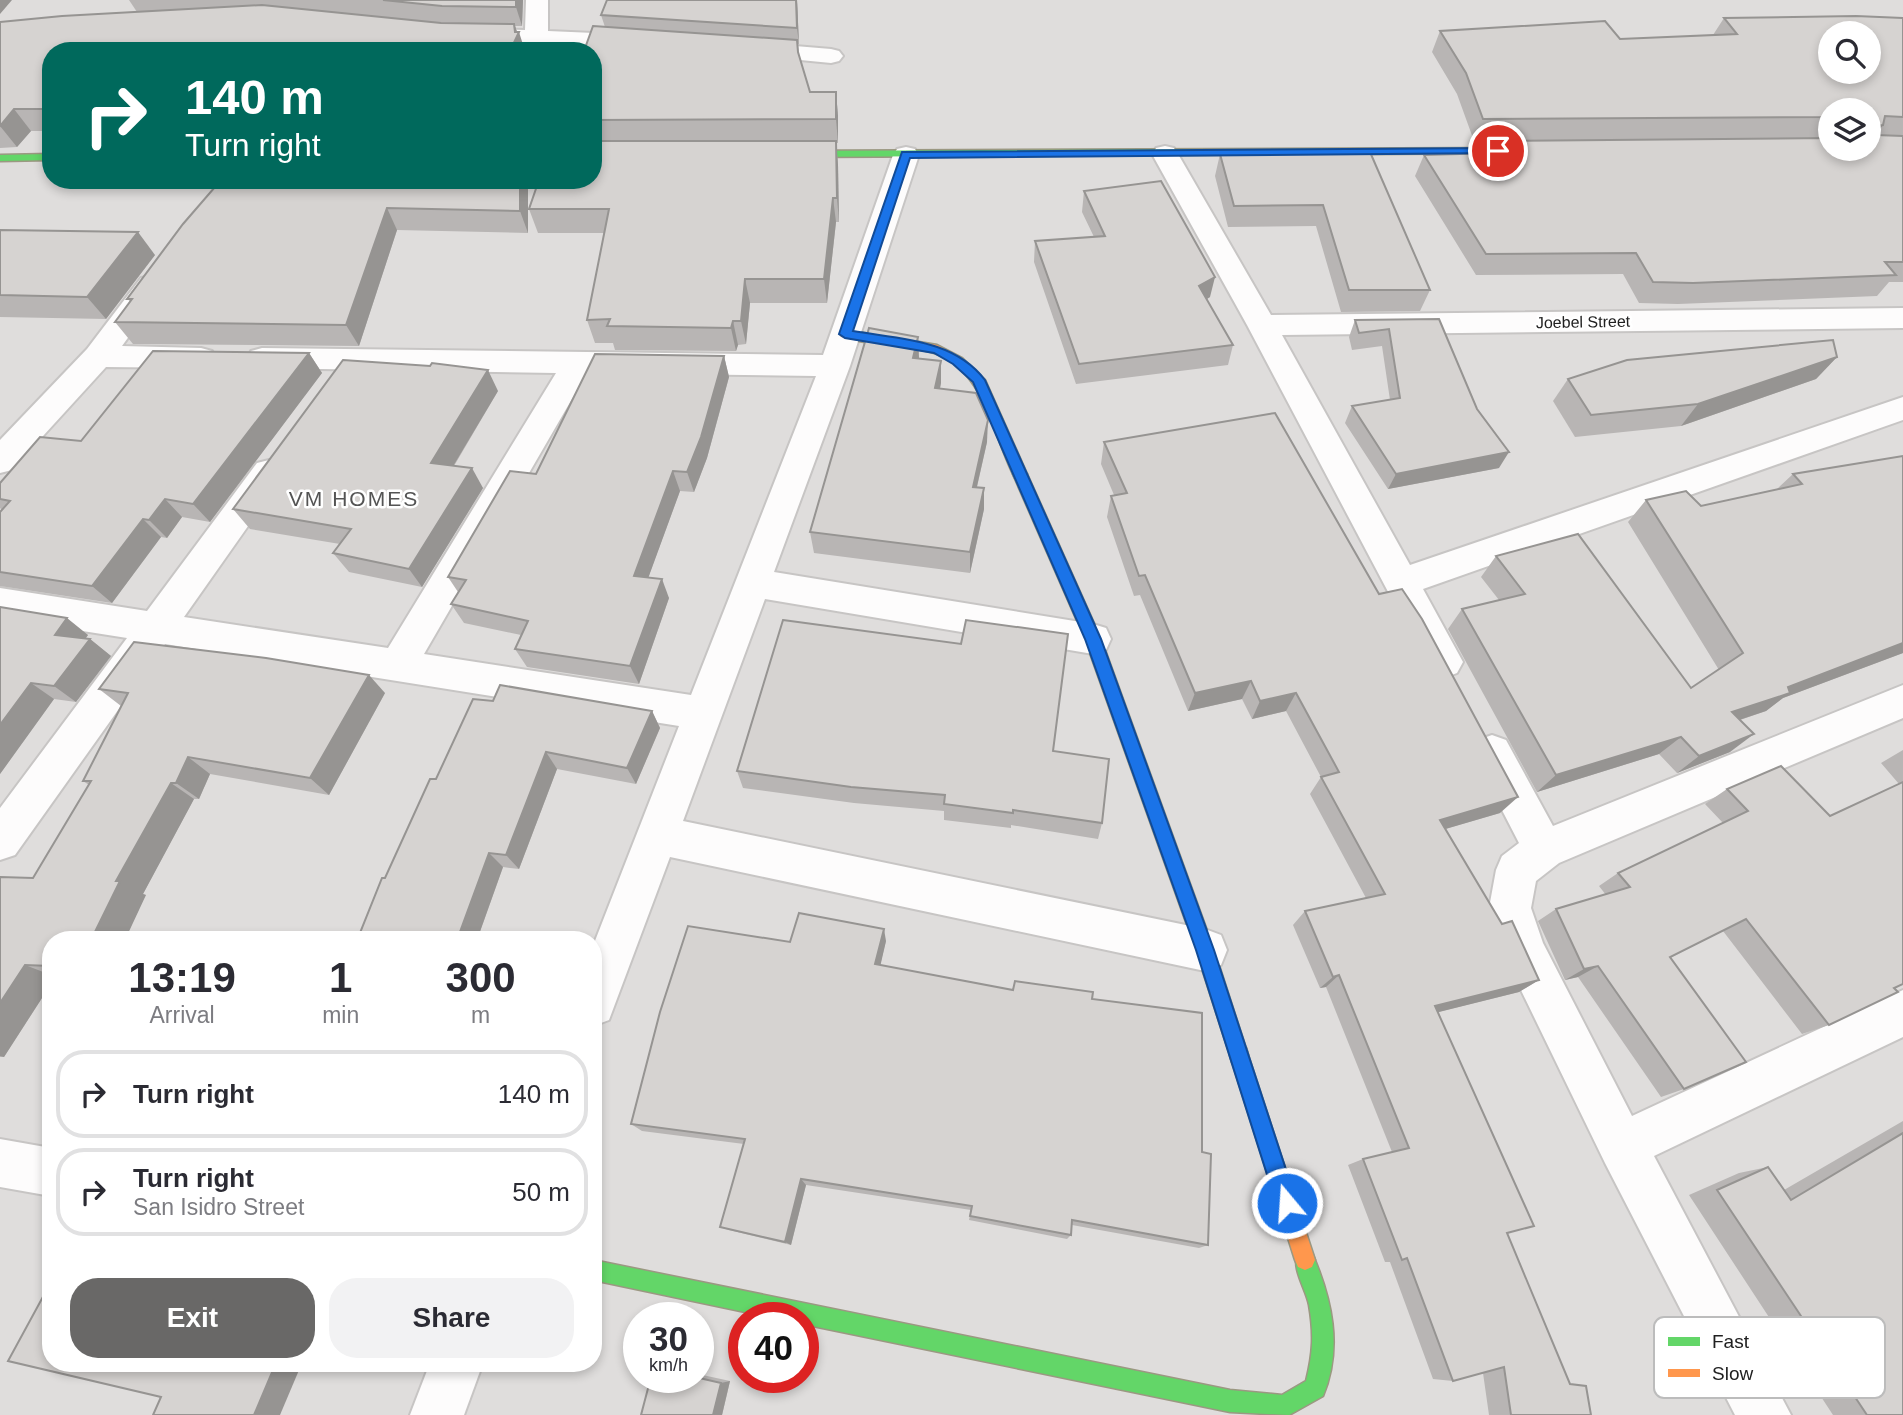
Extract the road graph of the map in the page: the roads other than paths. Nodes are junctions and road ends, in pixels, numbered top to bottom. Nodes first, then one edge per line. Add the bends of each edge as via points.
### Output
1 (537, 0) edge
2 (449, 35) edge
3 (526, 42) edge
4 (537, 42) edge
5 (602, 43) edge
6 (657, 43) edge
7 (724, 47) edge
8 (831, 56) dead end
9 (1553, 150) edge
10 (770, 154) edge
11 (1165, 154) junction
12 (906, 155) junction
13 (0, 158) edge
14 (42, 158) edge
15 (172, 257) edge
16 (1903, 318) edge
17 (1262, 325) junction
18 (840, 350) junction
19 (98, 356) junction
20 (351, 359) junction
21 (577, 363) junction
22 (327, 393) edge
23 (1903, 408) edge
24 (286, 449) edge
25 (0, 461) edge
26 (1402, 582) junction
27 (752, 583) junction
28 (0, 603) edge
29 (154, 627) junction
30 (1093, 639) junction
31 (397, 666) junction
32 (1460, 691) edge
33 (1903, 701) edge
34 (703, 713) junction
35 (1479, 728) edge
36 (657, 835) junction
37 (0, 841) edge
38 (1544, 849) junction
39 (1205, 950) junction
40 (602, 980) edge
41 (1903, 1013) edge
42 (1622, 1146) junction
43 (0, 1163) edge
44 (42, 1170) edge
45 (602, 1272) edge
46 (1712, 1317) edge
47 (454, 1372) edge
48 (1755, 1398) edge
49 (437, 1415) edge
50 (1764, 1415) edge

1 - 4 street
2 - 3 street
5 - 6 street
7 - 8 street
9 - 11 street
10 - 12 street
11 - 12 street
11 - 17 street
12 - 18 street
13 - 14 street
15 - 19 street
16 - 17 street, Joebel Street
17 - 26 street
18 - 21 street
18 - 27 street
18 - 30 street via 937,349 979,380
19 - 20 street
19 - 25 street
20 - 21 street
20 - 22 street
21 - 31 street
23 - 26 street
24 - 29 street
26 - 32 street
27 - 30 street
27 - 34 street
28 - 29 street
29 - 31 street
29 - 37 street
30 - 39 street
31 - 34 street
33 - 38 street
34 - 36 street
35 - 38 street
36 - 39 street
36 - 40 street
38 - 42 street via 1517,870 1510,908 1524,951
39 - 45 street via 1319,1304 1324,1354 1315,1388 1284,1406 1230,1401
41 - 42 street
42 - 46 street
43 - 44 street
47 - 49 street
48 - 50 street

